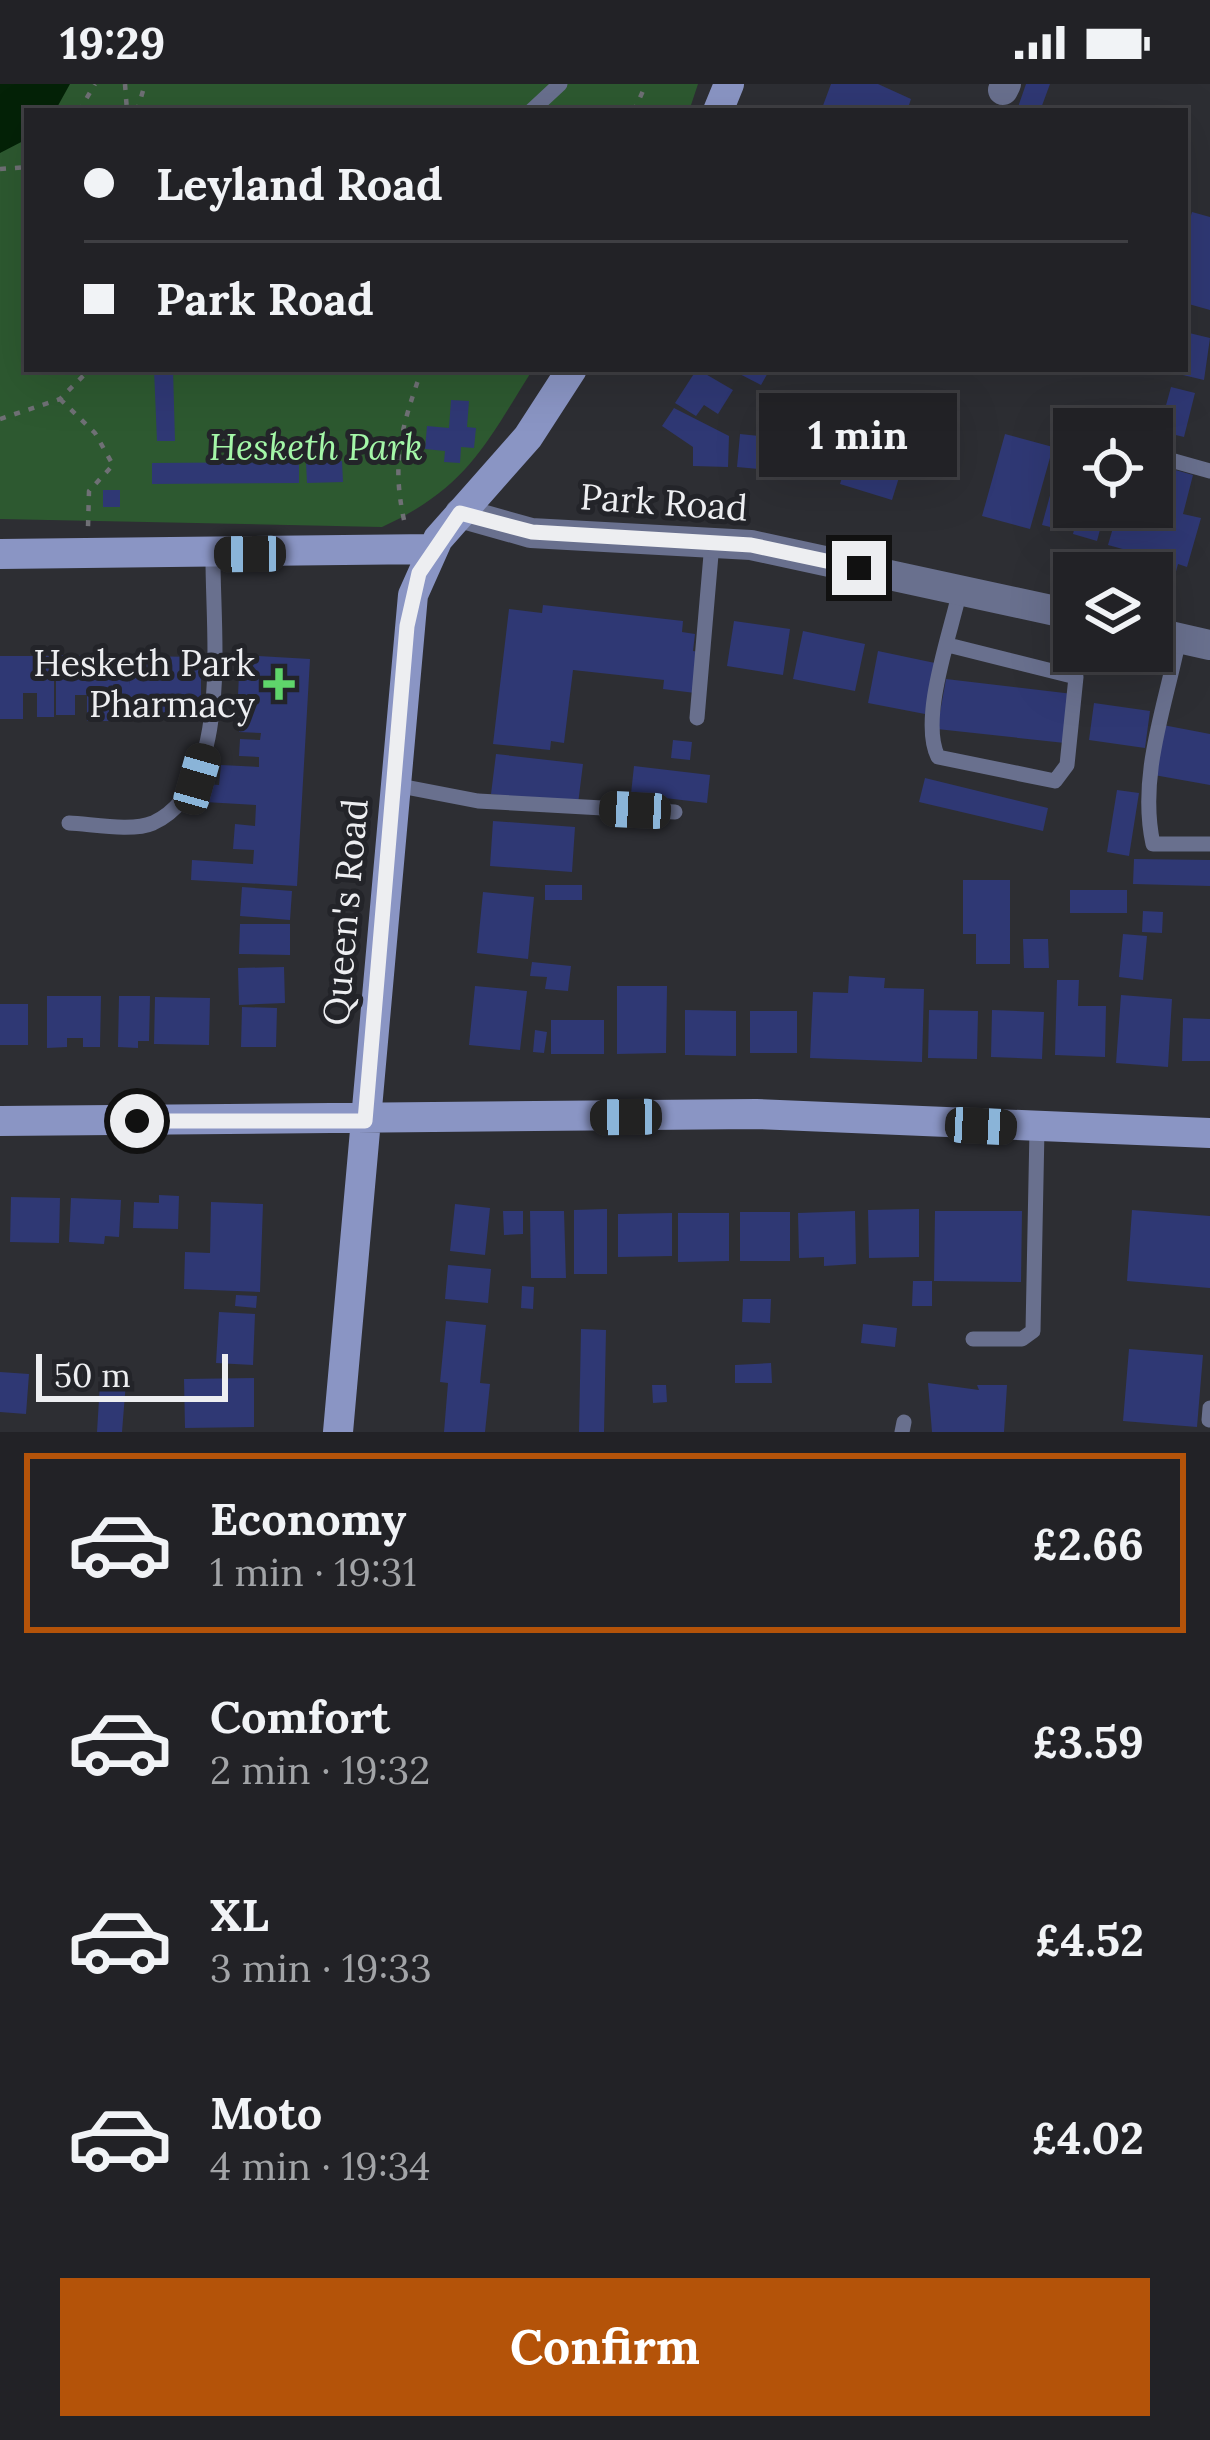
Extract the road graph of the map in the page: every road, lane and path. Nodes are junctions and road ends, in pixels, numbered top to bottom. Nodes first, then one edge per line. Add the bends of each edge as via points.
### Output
1 (560, 84) edge
2 (534, 108) edge
3 (90, 372) edge
4 (421, 372) edge
5 (570, 372) edge
6 (60, 399) junction
7 (0, 419) edge
8 (1173, 461) edge
9 (1210, 471) edge
10 (460, 513) junction
11 (712, 543) junction
12 (422, 548) junction
13 (0, 554) edge
14 (88, 554) junction
15 (212, 555) junction
16 (960, 590) junction
17 (1053, 610) edge
18 (1180, 639) edge
19 (948, 645) junction
20 (697, 718) dead end
21 (395, 785) junction
22 (675, 812) dead end
23 (69, 824) dead end
24 (1210, 844) edge
25 (0, 1120) edge
26 (365, 1121) junction
27 (1037, 1130) junction
28 (1210, 1133) edge
29 (973, 1339) dead end
30 (1210, 1408) edge
31 (1209, 1420) edge
32 (338, 1432) edge

1 - 2 lane
3 - 6 path
4 - 12 path via 395,473
5 - 10 street, Queen's Road via 528,437
6 - 7 path
6 - 14 path via 95,433 113,465 89,491
8 - 9 lane
10 - 11 street, Park Road via 532,532
10 - 12 street, Queen's Road
11 - 16 street, Park Road
11 - 20 lane
12 - 15 street
12 - 21 street, Queen's Road via 407,626
13 - 14 street
14 - 15 street
15 - 23 lane via 212,725 197,779 150,825
16 - 17 street, Park Road
16 - 19 lane
18 - 24 lane via 1155,739 1148,823 1153,844
19 - 19 lane via 931,726 938,757 1054,781 1067,765 1076,676
21 - 22 lane via 478,801
21 - 26 street, Queen's Road
25 - 26 street
26 - 27 street via 756,1114
26 - 32 street, Queen's Road
27 - 28 street
27 - 29 lane via 1033,1330 1022,1339
30 - 31 lane

